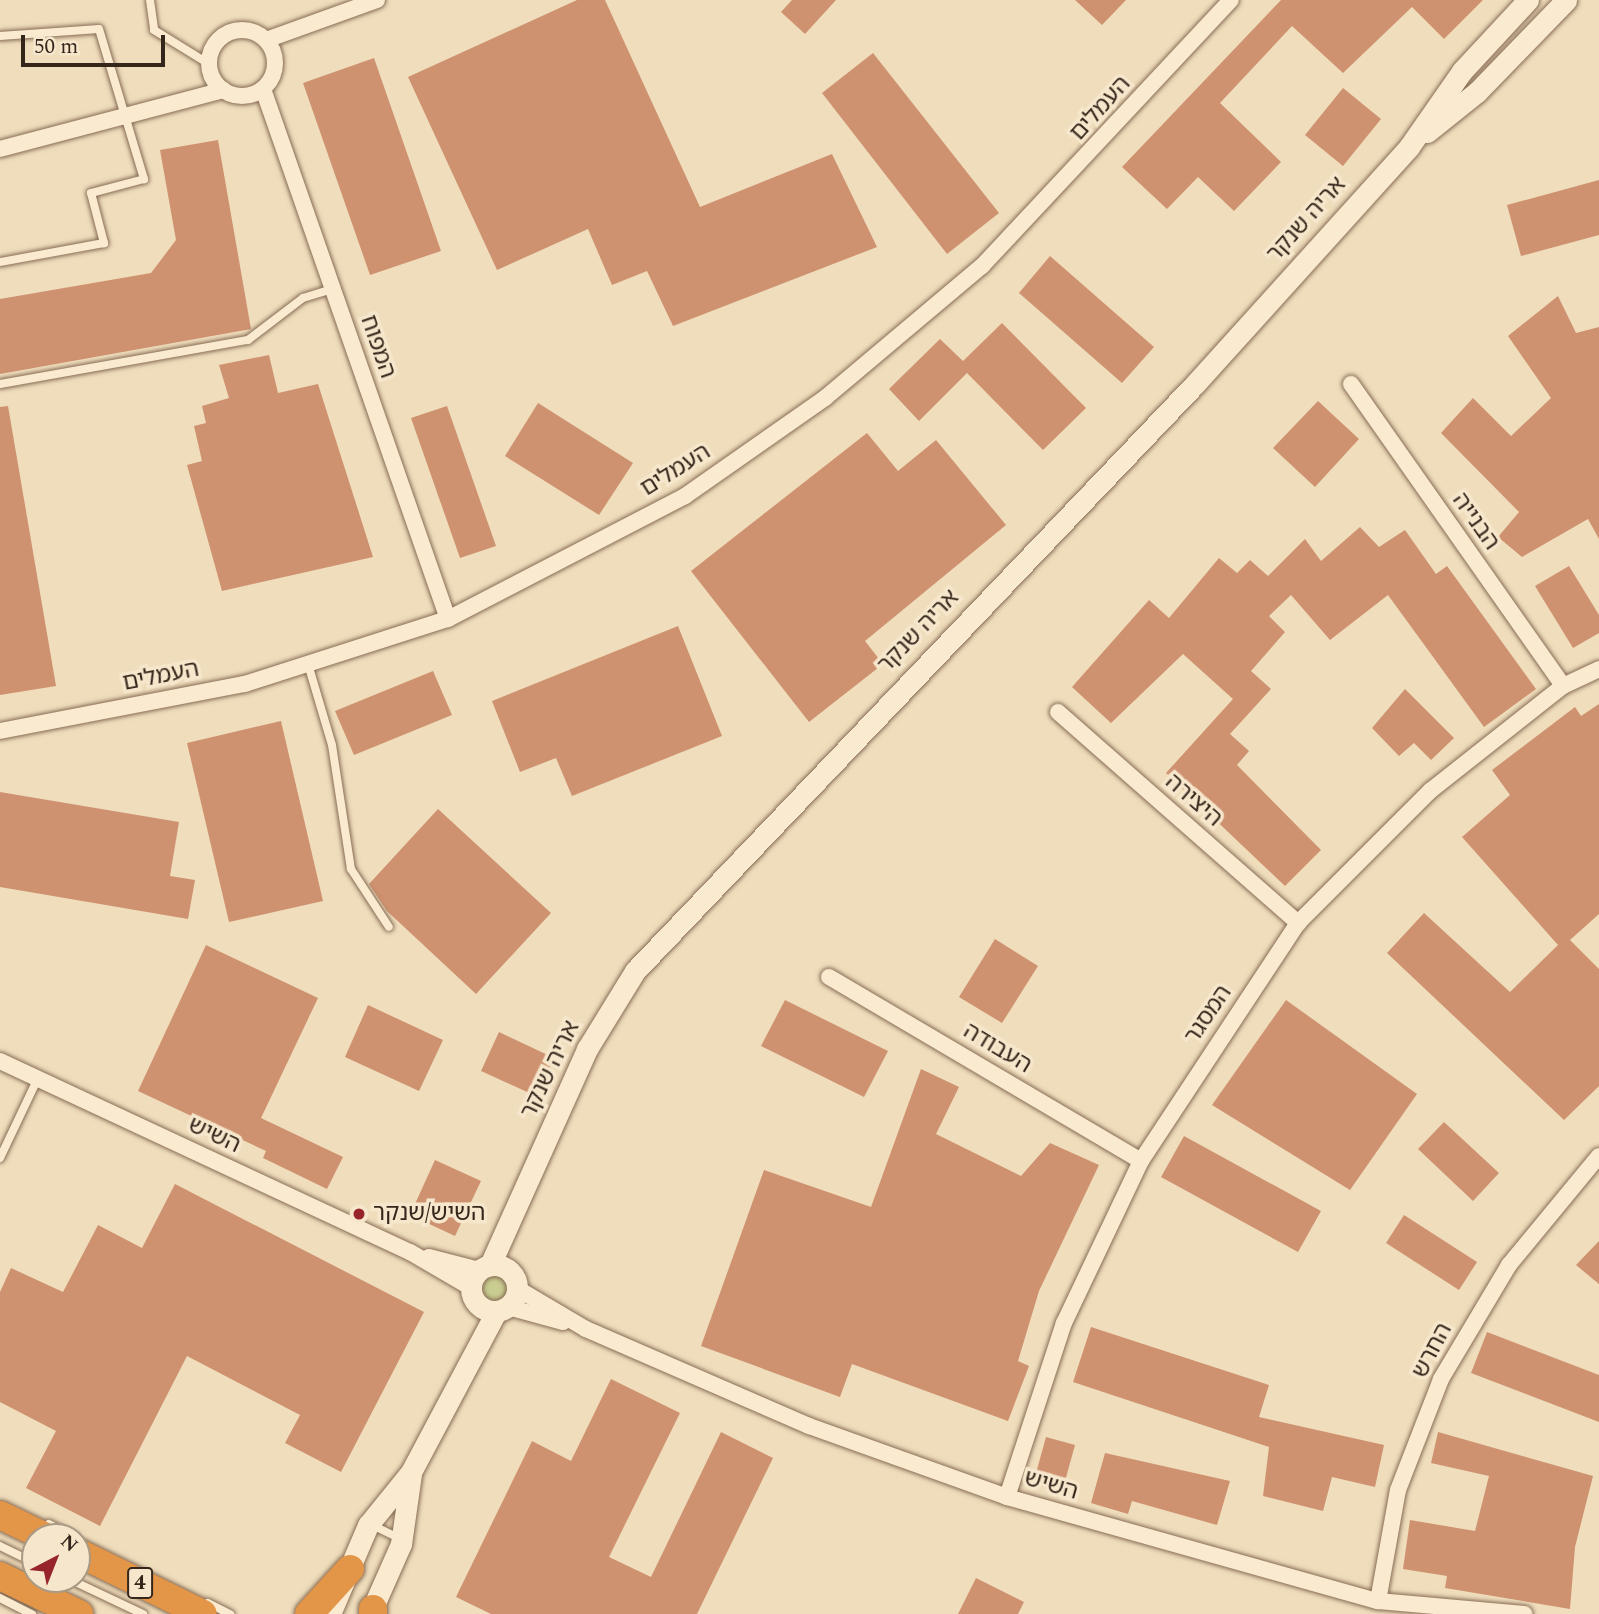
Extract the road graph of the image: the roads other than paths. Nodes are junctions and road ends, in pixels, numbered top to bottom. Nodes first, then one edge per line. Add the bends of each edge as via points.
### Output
1 (150, 0) edge
2 (377, 0) edge
3 (1231, 0) edge
4 (1528, 0) edge
5 (1566, 0) edge
6 (0, 36) edge
7 (266, 40) junction
8 (209, 64) junction
9 (263, 89) junction
10 (223, 90) junction
11 (127, 115) junction
12 (1409, 147) junction
13 (0, 149) edge
14 (0, 262) edge
15 (333, 289) junction
16 (0, 384) edge
17 (1351, 384) dead end
18 (448, 619) junction
19 (308, 664) junction
20 (1599, 669) edge
21 (1563, 686) junction
22 (1058, 712) dead end
23 (0, 731) edge
24 (1298, 923) junction
25 (389, 927) dead end
26 (830, 977) dead end
27 (0, 1061) edge
28 (37, 1080) junction
29 (1599, 1156) edge
30 (0, 1158) edge
31 (1141, 1161) junction
32 (493, 1288) junction
33 (411, 1472) junction
34 (1007, 1497) junction
35 (0, 1515) edge
36 (25, 1523) edge
37 (368, 1525) junction
38 (401, 1544) junction
39 (91, 1545) edge
40 (0, 1546) edge
41 (21, 1556) edge
42 (91, 1559) edge
43 (350, 1569) junction
44 (0, 1576) edge
45 (0, 1598) edge
46 (1378, 1601) junction
47 (67, 1603) edge
48 (372, 1612) edge
49 (32, 1614) edge
50 (143, 1614) edge
51 (203, 1614) edge
52 (230, 1614) edge
53 (309, 1614) edge
54 (330, 1614) edge
55 (1524, 1614) edge

1 - 8 lane via 154,30
2 - 7 street
3 - 18 street, העמלים via 982,266 825,398 685,496
4 - 12 street, אריה שנקר via 1462,71
5 - 12 street, אריה שנקר via 1478,92
6 - 11 lane via 99,29
7 - 8 street via 246,30 224,35
7 - 9 street via 276,59
8 - 10 street
9 - 10 street via 243,96
9 - 15 street, המפוח
10 - 11 street
11 - 13 street
11 - 14 lane via 144,179 91,193 104,243
12 - 32 street, אריה שנקר via 1195,384 635,971 587,1049 522,1193
15 - 16 lane via 303,298 247,340
15 - 18 street, המפוח
17 - 21 street, הבנייה
18 - 19 street, העמלים
19 - 23 street, העמלים via 245,684
19 - 25 lane via 334,755 351,869
20 - 21 street, המסגר
21 - 24 street, המסגר via 1430,791
22 - 24 street, היצירה
24 - 31 street, המסגר
26 - 31 street, העבודה
27 - 28 street, השיש
28 - 30 lane
28 - 32 street, השיש
29 - 46 street, החרש via 1508,1265 1441,1379 1398,1490
31 - 34 street, המסגר via 1064,1323
32 - 33 street, אריה שנקר
32 - 34 street, השיש via 809,1426
33 - 37 street, אריה שנקר
33 - 38 street, אריה שנקר
34 - 46 street, השיש
35 - 36 highway
37 - 38 lane via 394,1533
37 - 43 street, אריה שנקר
38 - 48 street, אריה שנקר
39 - 52 lane
40 - 41 lane
42 - 51 highway, 4
43 - 53 highway
43 - 54 street, אריה שנקר
44 - 47 highway
45 - 49 lane
46 - 55 street, השיש
47 - 50 lane

